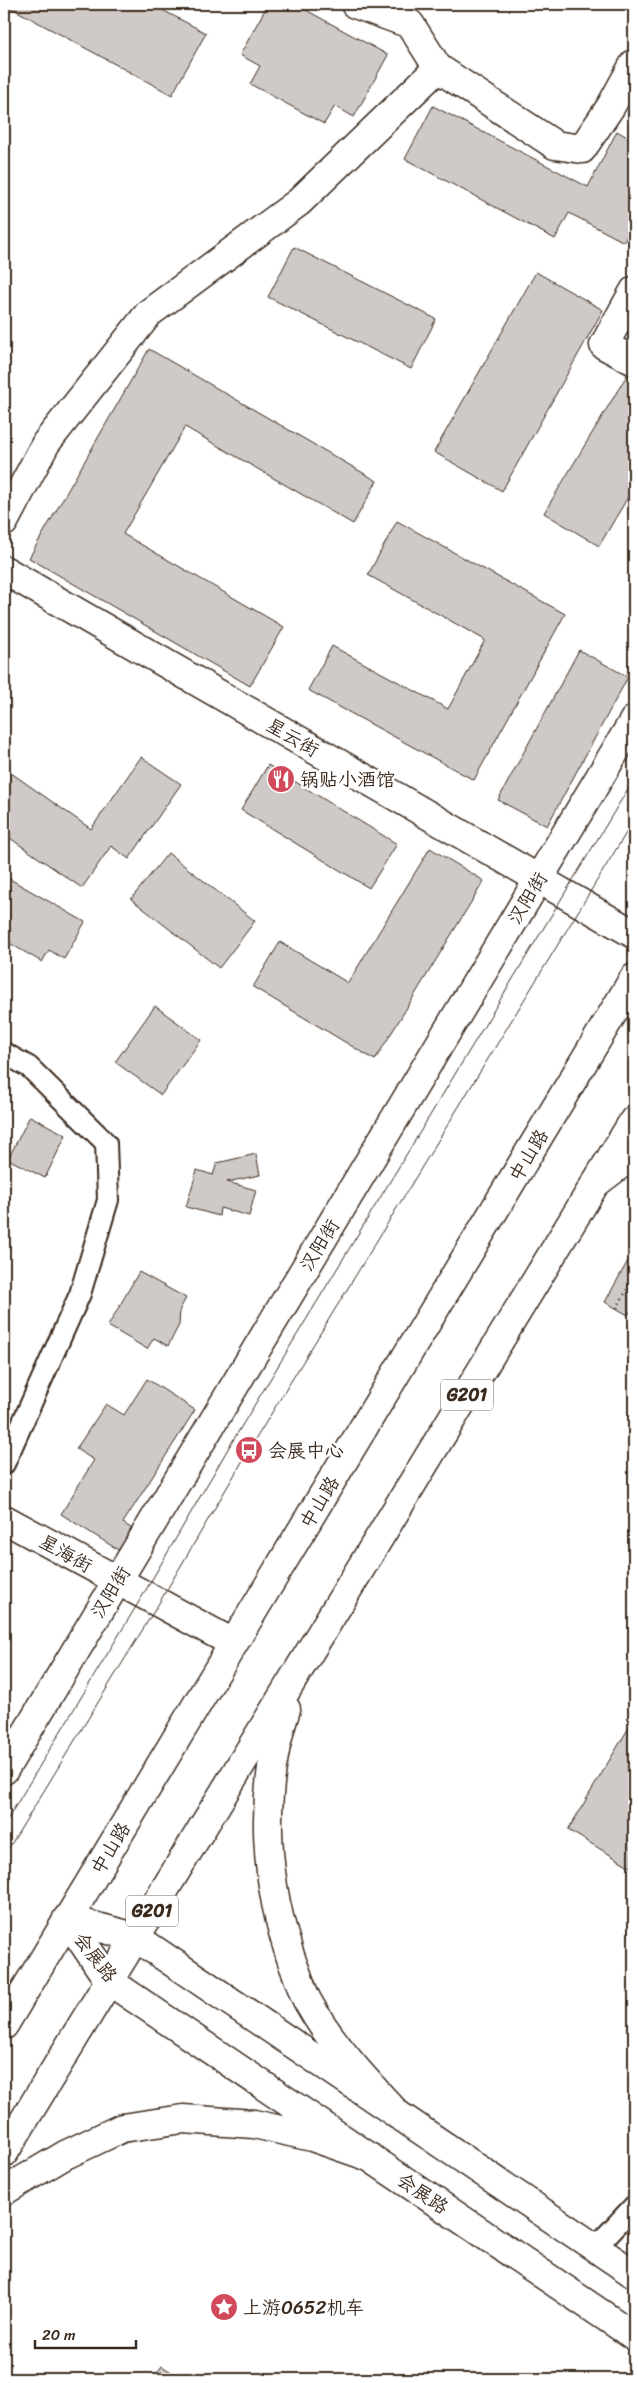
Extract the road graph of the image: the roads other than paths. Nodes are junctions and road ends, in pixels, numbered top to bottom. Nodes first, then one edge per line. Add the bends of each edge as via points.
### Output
1 (355, 4) edge
2 (634, 64) edge
3 (438, 68) junction
4 (634, 291) edge
5 (634, 361) edge
6 (4, 522) edge
7 (4, 570) edge
8 (634, 720) edge
9 (539, 878) junction
10 (634, 934) edge
11 (634, 978) edge
12 (4, 1053) edge
13 (634, 1120) edge
14 (634, 1154) edge
15 (596, 1183) junction
16 (4, 1464) edge
17 (4, 1519) edge
18 (117, 1581) junction
19 (233, 1644) junction
20 (299, 1669) junction
21 (4, 1770) edge
22 (67, 1919) junction
23 (135, 1937) junction
24 (110, 1981) junction
25 (4, 2025) edge
26 (398, 2115) junction
27 (4, 2153) edge
28 (370, 2157) junction
29 (4, 2191) edge
30 (634, 2206) edge
31 (595, 2248) junction
32 (634, 2274) edge
33 (634, 2336) edge

1 - 3 main road via 410,24
2 - 3 main road via 582,149 555,146
3 - 6 main road via 299,202 149,313 46,444
4 - 5 main road via 604,345
7 - 9 main road, 星云街
8 - 9 main road, 汉阳街
9 - 10 main road, 星云街
9 - 18 main road, 汉阳街
11 - 19 main road, 中山路
12 - 16 lane via 29,1067 106,1143 108,1200 80,1294
13 - 15 main road, G201
14 - 15 main road
15 - 20 main road, G201
17 - 18 main road, 星海街
18 - 19 main road, 星海街
18 - 21 main road, 汉阳街
19 - 22 main road, 中山路
20 - 23 main road, G201
20 - 26 main road via 276,1738 267,1811 270,1881 285,1943 307,2001 349,2063
22 - 23 main road, 会展路
22 - 24 main road, 会展路
22 - 25 main road, 中山路
23 - 24 main road, G201
23 - 26 main road, 会展路
24 - 27 main road, G201
24 - 28 main road, 会展路
26 - 31 main road, 会展路
28 - 29 main road via 312,2137 254,2124 183,2119 122,2128 65,2155
28 - 33 main road, 会展路
30 - 31 lane
31 - 32 main road, 会展路

